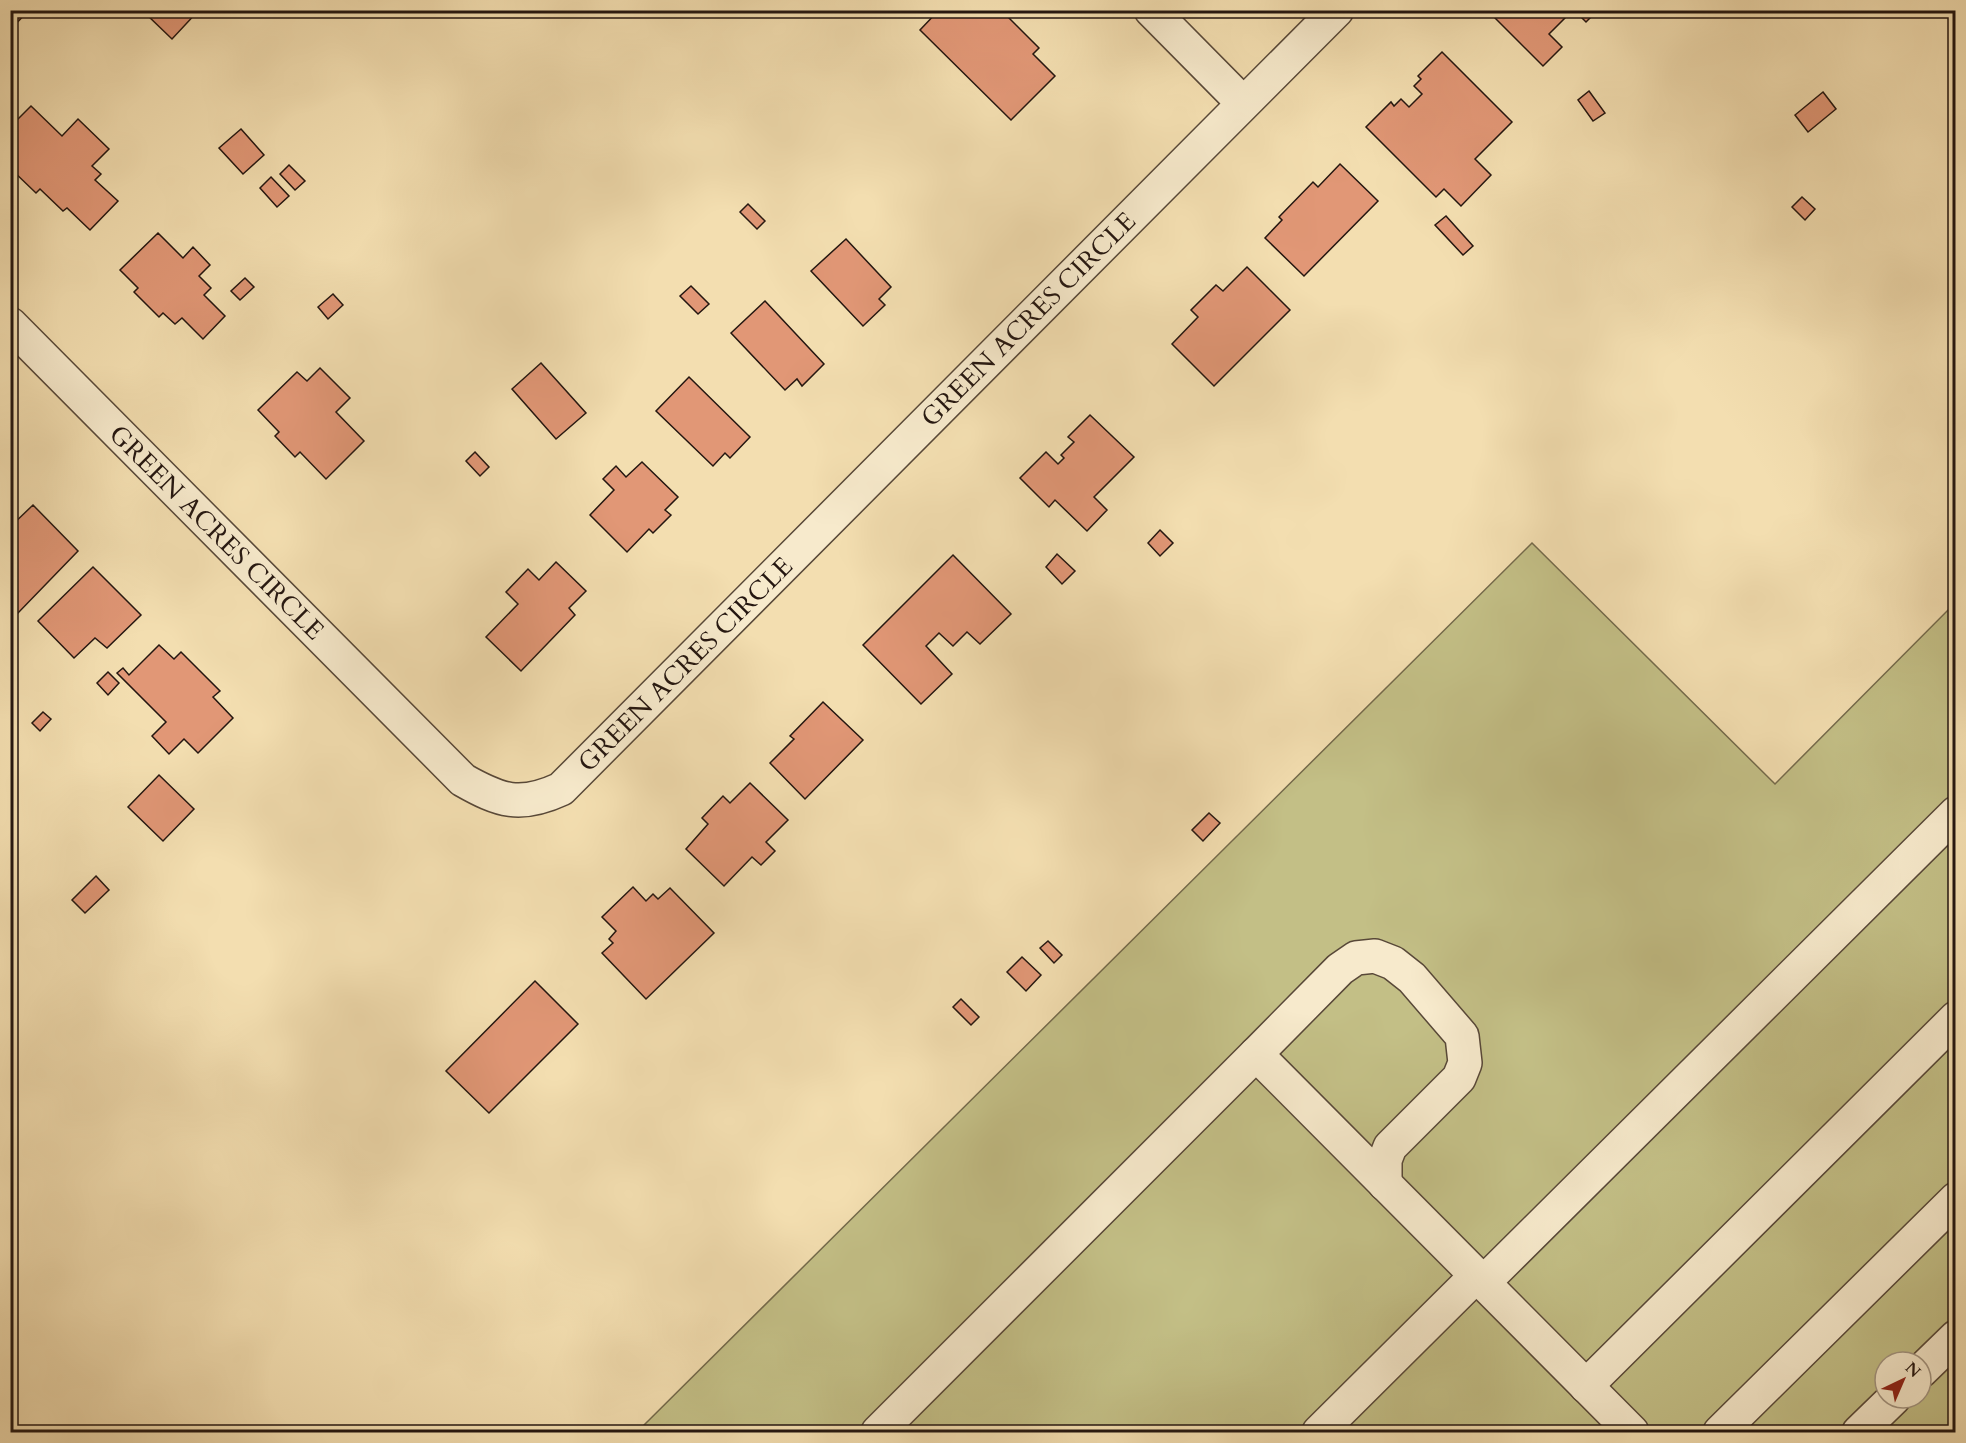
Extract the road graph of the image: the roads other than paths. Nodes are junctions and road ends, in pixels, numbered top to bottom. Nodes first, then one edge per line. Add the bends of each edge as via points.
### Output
1 (1151, 10) edge
2 (1337, 10) edge
3 (1243, 103) junction
4 (10, 324) edge
5 (1956, 813) edge
6 (1956, 1018) edge
7 (1256, 1054) junction
8 (1385, 1184) junction
9 (1956, 1198) edge
10 (1480, 1279) junction
11 (1956, 1337) edge
12 (1933, 1359) edge
13 (1586, 1386) junction
14 (1882, 1410) edge
15 (878, 1432) edge
16 (1319, 1432) edge
17 (1632, 1432) edge
18 (1720, 1432) edge
19 (1859, 1432) edge

1 - 3 street
2 - 3 street, GREEN ACRES CIRCLE
3 - 4 street, GREEN ACRES CIRCLE via 561,789 540,799 516,801 490,795 463,780
5 - 10 street
6 - 13 street
7 - 8 street
7 - 8 street via 1340,969 1356,958 1375,956 1393,963 1412,978 1462,1036 1465,1063 1459,1078 1390,1147 1385,1160
7 - 15 street
8 - 10 street
9 - 18 street
10 - 13 street
10 - 16 street
11 - 12 street
13 - 17 street
14 - 19 street

